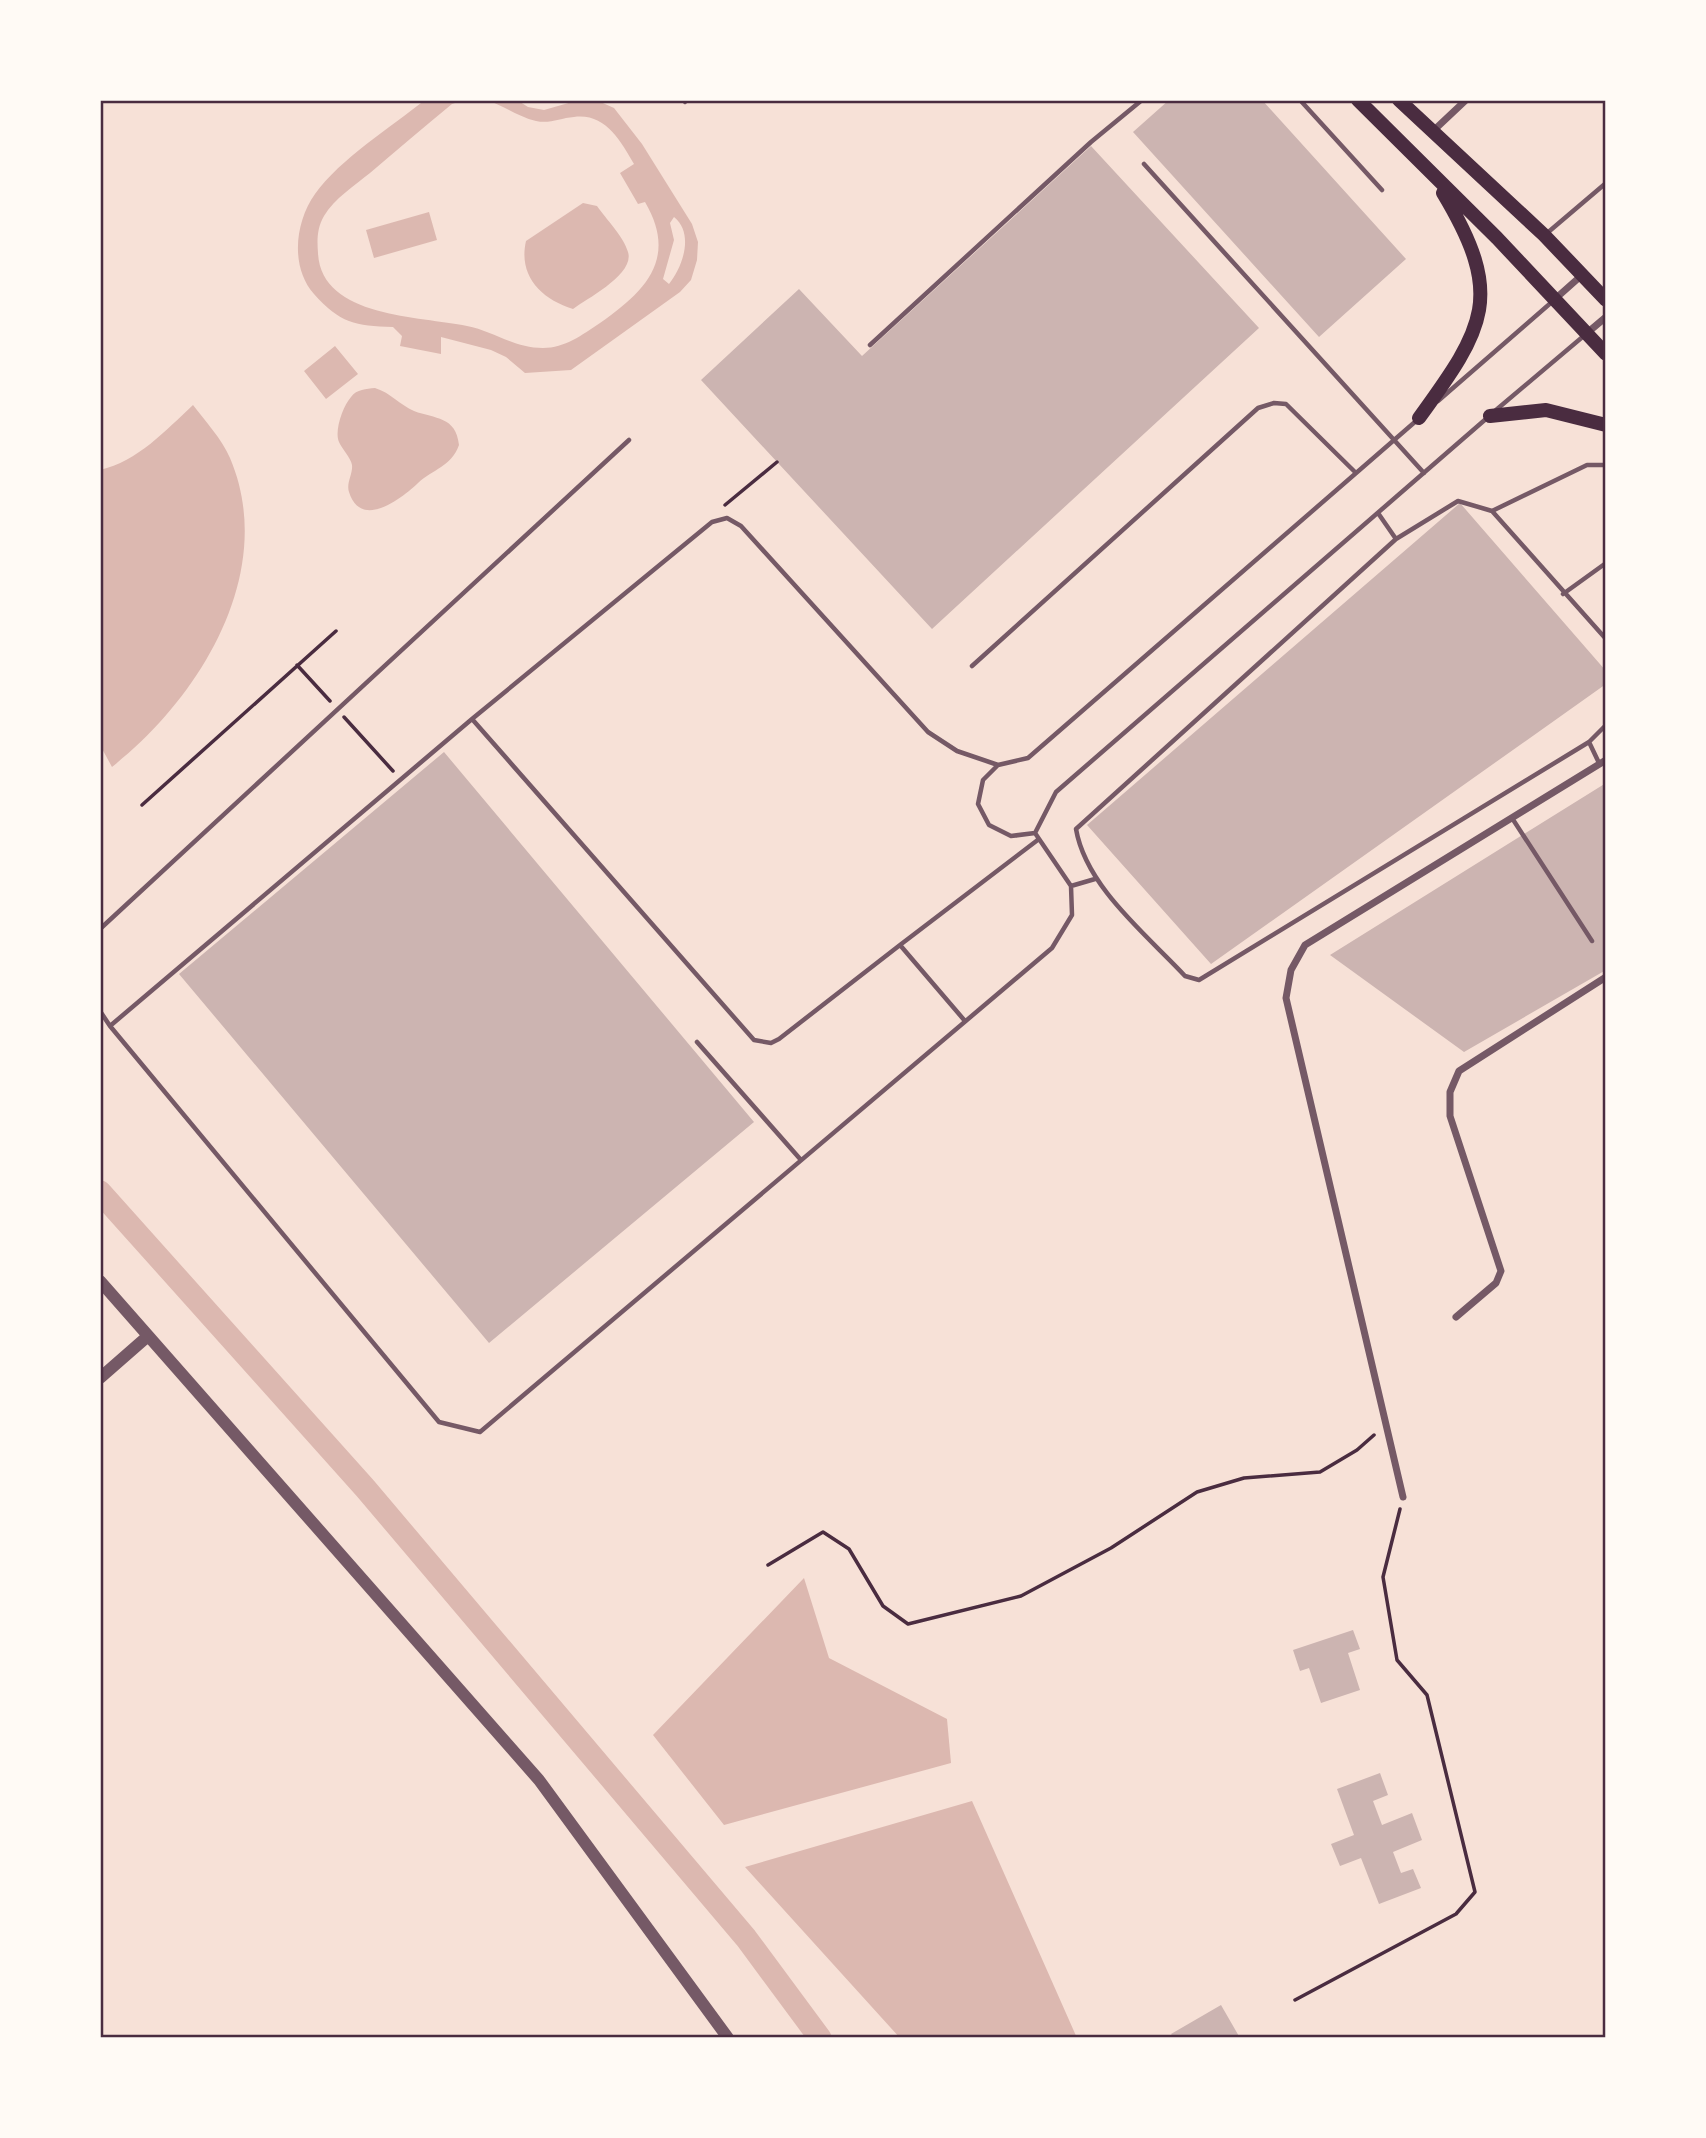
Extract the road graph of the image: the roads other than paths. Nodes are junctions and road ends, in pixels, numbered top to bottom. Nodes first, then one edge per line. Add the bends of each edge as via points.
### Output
1 (1142, 100) edge
2 (1300, 100) edge
3 (1358, 100) edge
4 (1399, 100) edge
5 (1466, 100) edge
6 (1432, 132) junction
7 (1144, 164) dead end
8 (1432, 174) junction
9 (1606, 183) edge
10 (1382, 190) dead end
11 (1544, 235) junction
12 (1583, 275) junction
13 (1555, 299) junction
14 (1606, 300) edge
15 (1606, 317) edge
16 (1586, 334) junction
17 (870, 345) dead end
18 (1606, 355) edge
19 (1490, 416) junction
20 (1419, 418) junction
21 (1606, 425) edge
22 (1395, 439) junction
23 (629, 440) dead end
24 (1606, 465) edge
25 (1356, 473) junction
26 (1424, 473) junction
27 (1492, 511) junction
28 (1378, 513) junction
29 (1396, 539) junction
30 (1606, 563) edge
31 (1563, 594) junction
32 (1606, 639) edge
33 (972, 666) dead end
34 (472, 719) junction
35 (1606, 725) edge
36 (1589, 742) junction
37 (1603, 762) edge
38 (998, 765) junction
39 (1512, 818) junction
40 (1035, 833) junction
41 (1039, 839) junction
42 (1095, 879) junction
43 (1071, 886) junction
44 (100, 929) edge
45 (1592, 941) dead end
46 (900, 945) junction
47 (1606, 977) edge
48 (100, 1011) edge
49 (965, 1021) junction
50 (110, 1026) junction
51 (697, 1042) dead end
52 (801, 1160) junction
53 (100, 1281) edge
54 (1456, 1317) dead end
55 (148, 1336) junction
56 (100, 1378) edge
57 (1403, 1497) road end
58 (728, 2038) edge

1 - 17 lane
2 - 10 lane
3 - 8 main road
4 - 6 main road
5 - 6 street
6 - 11 main road
7 - 22 lane
8 - 13 main road
8 - 20 main road via 1474,250 1480,311 1472,338
9 - 11 lane
11 - 12 main road
12 - 13 street
12 - 14 main road
13 - 16 main road
13 - 20 lane
15 - 16 street
16 - 18 main road
16 - 19 lane
19 - 21 main road via 1546,410
19 - 26 lane
20 - 22 lane
22 - 25 lane
22 - 26 lane
23 - 44 lane
24 - 27 lane via 1587,465
25 - 33 lane via 1286,404 1258,408
25 - 38 lane via 1028,758
26 - 28 lane
27 - 29 lane via 1458,501
27 - 31 lane
28 - 29 lane
28 - 40 lane via 1056,792
29 - 42 lane via 1076,829
30 - 31 lane
31 - 32 lane
34 - 38 lane via 712,522 727,519 741,526 928,732 957,751
34 - 46 lane via 754,1040 779,1040
34 - 50 lane
35 - 36 lane
36 - 37 lane
36 - 42 lane via 1199,980 1185,976
37 - 39 street
38 - 40 lane via 983,780 978,804 989,825 1011,836
39 - 45 lane
39 - 57 street via 1305,945 1291,970 1286,998
40 - 41 lane
41 - 43 lane
41 - 46 lane
42 - 43 lane
43 - 49 lane via 1072,915 1052,948
46 - 49 lane
47 - 54 street via 1459,1071 1450,1092 1450,1116 1501,1271 1496,1283
48 - 50 lane
49 - 52 lane
50 - 52 lane via 439,1422 480,1432
51 - 52 lane
53 - 55 street
55 - 56 street
55 - 58 street via 539,1780

